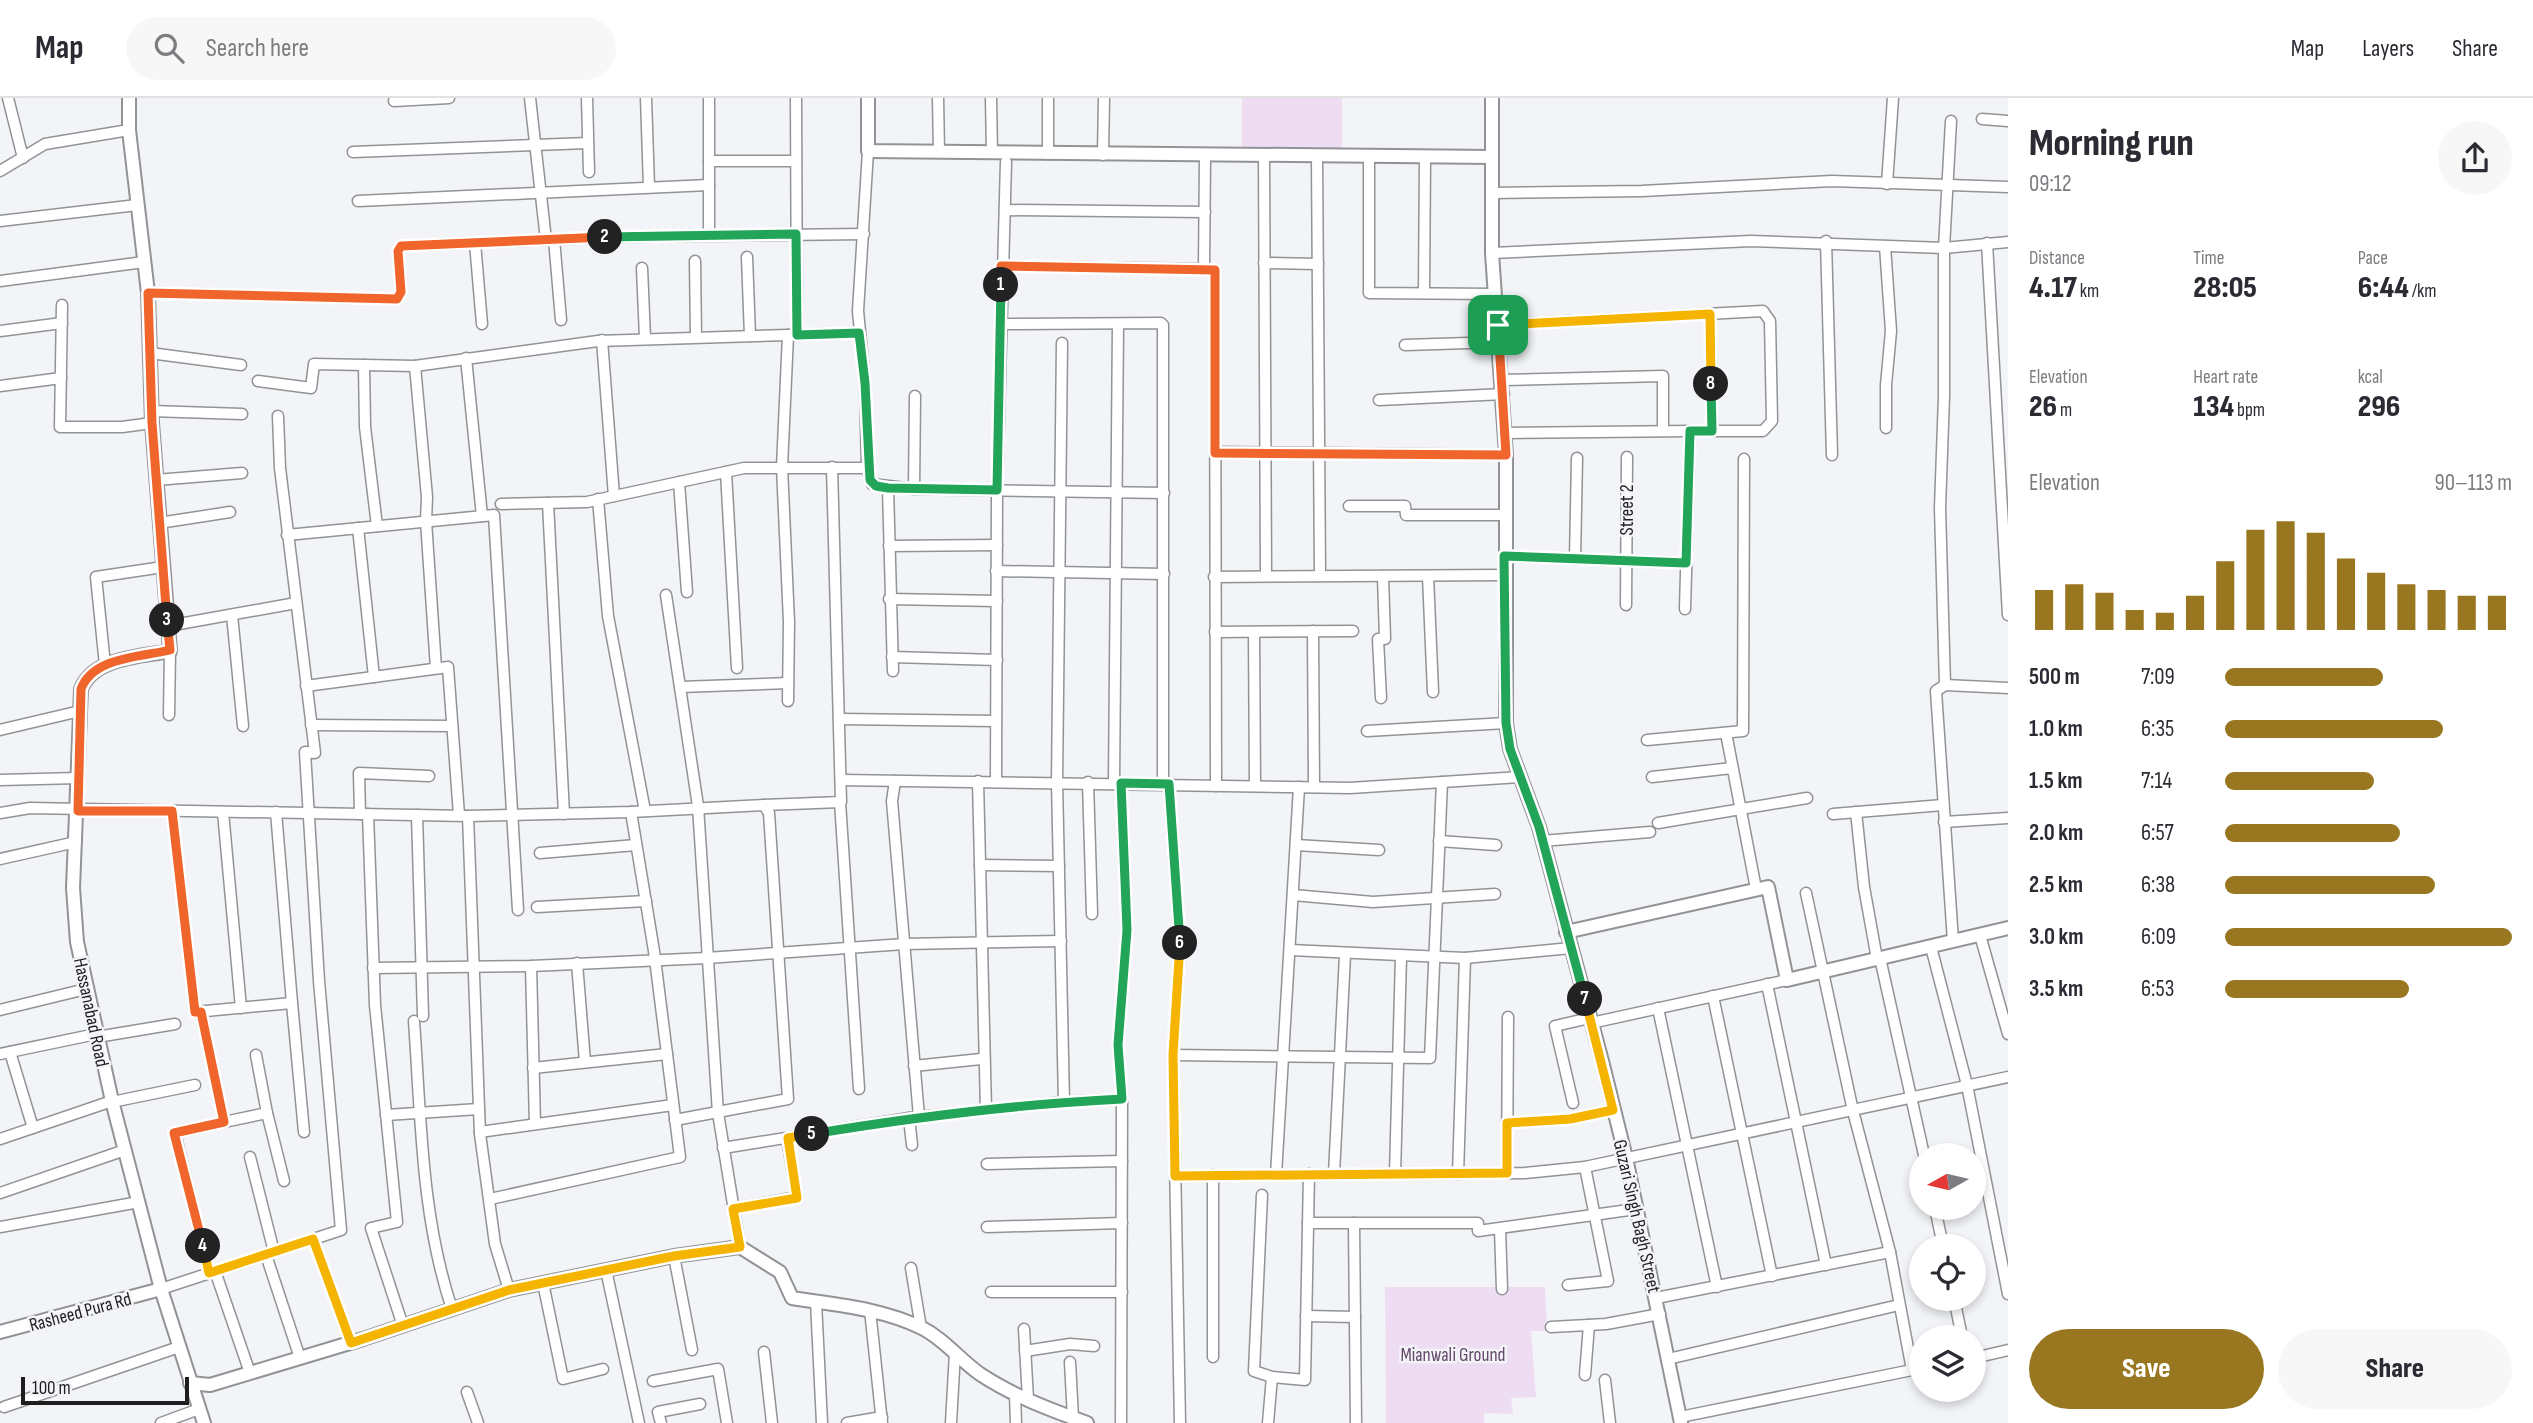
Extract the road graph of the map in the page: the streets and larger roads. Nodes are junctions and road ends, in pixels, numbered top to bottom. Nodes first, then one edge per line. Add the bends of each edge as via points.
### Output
1 (8, 98) edge
2 (129, 98) edge
3 (449, 98) edge
4 (530, 98) edge
5 (587, 98) edge
6 (646, 98) edge
7 (709, 98) edge
8 (796, 98) edge
9 (868, 98) edge
10 (938, 98) edge
11 (992, 98) edge
12 (1048, 98) edge
13 (1104, 98) edge
14 (1492, 98) edge
15 (1893, 98) edge
16 (394, 101) dead end
17 (1982, 119) dead end
18 (1951, 121) dead end
19 (2008, 121) edge
20 (129, 130) junction
21 (588, 143) junction
22 (535, 144) junction
23 (868, 151) junction
24 (353, 152) dead end
25 (939, 152) junction
26 (992, 153) junction
27 (1048, 154) junction
28 (1103, 155) junction
29 (1205, 156) junction
30 (1264, 156) junction
31 (1317, 156) junction
32 (1369, 157) junction
33 (1424, 157) junction
34 (1492, 157) junction
35 (23, 158) junction
36 (709, 161) junction
37 (796, 161) junction
38 (1006, 162) dead end
39 (0, 171) edge
40 (589, 172) dead end
41 (1886, 184) junction
42 (709, 185) junction
43 (649, 187) junction
44 (1947, 187) junction
45 (2008, 187) edge
46 (541, 192) junction
47 (1492, 193) junction
48 (358, 201) dead end
49 (137, 205) junction
50 (1005, 210) junction
51 (1205, 212) junction
52 (0, 221) edge
53 (796, 234) junction
54 (864, 234) junction
55 (709, 235) junction
56 (550, 239) junction
57 (1826, 241) junction
58 (2008, 242) edge
59 (475, 243) junction
60 (1987, 243) junction
61 (1885, 246) junction
62 (1944, 248) junction
63 (1492, 253) junction
64 (747, 257) dead end
65 (695, 261) dead end
66 (144, 262) junction
67 (1264, 263) junction
68 (1318, 264) junction
69 (1001, 266) junction
70 (642, 268) dead end
71 (1204, 269) junction
72 (0, 281) edge
73 (148, 293) junction
74 (1423, 293) junction
75 (1495, 294) junction
76 (62, 305) dead end
77 (1710, 314) junction
78 (561, 320) dead end
79 (62, 323) junction
80 (482, 324) dead end
81 (1000, 324) junction
82 (1118, 324) junction
83 (1498, 325) junction
84 (0, 331) edge
85 (859, 333) junction
86 (792, 335) junction
87 (750, 336) junction
88 (696, 337) junction
89 (645, 338) junction
90 (601, 340) junction
91 (1500, 342) junction
92 (1062, 343) dead end
93 (1405, 345) dead end
94 (150, 353) junction
95 (466, 358) junction
96 (241, 365) dead end
97 (364, 365) junction
98 (415, 366) junction
99 (61, 378) junction
100 (258, 380) dead end
101 (1503, 380) junction
102 (0, 386) edge
103 (1504, 394) junction
104 (915, 396) dead end
105 (1379, 400) dead end
106 (242, 414) dead end
107 (278, 416) dead end
108 (151, 417) junction
109 (1886, 428) dead end
110 (1662, 431) junction
111 (1690, 431) junction
112 (1712, 431) junction
113 (1505, 433) junction
114 (1215, 453) junction
115 (1265, 454) junction
116 (1321, 455) junction
117 (1506, 455) junction
118 (1832, 456) dead end
119 (1627, 457) dead end
120 (1577, 458) dead end
121 (1744, 459) dead end
122 (782, 467) junction
123 (832, 467) junction
124 (867, 468) junction
125 (726, 472) junction
126 (242, 474) dead end
127 (156, 480) junction
128 (679, 482) junction
129 (888, 488) junction
130 (914, 489) junction
131 (997, 490) junction
132 (1059, 491) junction
133 (1118, 492) junction
134 (1164, 493) junction
135 (614, 496) junction
136 (598, 499) junction
137 (548, 503) junction
138 (501, 504) dead end
139 (1349, 506) dead end
140 (230, 512) dead end
141 (1506, 515) junction
142 (482, 516) junction
143 (426, 521) junction
144 (159, 523) junction
145 (377, 526) junction
146 (358, 528) junction
147 (287, 534) junction
148 (997, 545) junction
149 (889, 546) junction
150 (1504, 556) junction
151 (1575, 559) junction
152 (1626, 561) junction
153 (1686, 563) junction
154 (163, 567) junction
155 (996, 571) junction
156 (1058, 572) junction
157 (1116, 573) junction
158 (1164, 573) junction
159 (1504, 575) junction
160 (1266, 576) junction
161 (1320, 576) junction
162 (1383, 576) junction
163 (1428, 576) junction
164 (1214, 577) junction
165 (687, 592) dead end
166 (666, 595) dead end
167 (889, 599) junction
168 (997, 601) junction
169 (296, 603) junction
170 (1626, 605) dead end
171 (1685, 609) dead end
172 (232, 615) junction
173 (2008, 615) edge
174 (168, 626) junction
175 (1313, 631) junction
176 (1353, 631) dead end
177 (1215, 632) junction
178 (1254, 632) junction
179 (170, 650) junction
180 (892, 657) junction
181 (997, 660) junction
182 (105, 665) junction
183 (436, 668) junction
184 (737, 668) dead end
185 (893, 671) dead end
186 (374, 677) junction
187 (788, 683) junction
188 (1945, 685) junction
189 (306, 686) junction
190 (680, 687) junction
191 (2008, 688) edge
192 (1433, 692) dead end
193 (1381, 698) dead end
194 (788, 701) dead end
195 (80, 711) junction
196 (169, 715) dead end
197 (839, 719) junction
198 (996, 722) junction
199 (1506, 723) junction
200 (311, 725) junction
201 (243, 726) dead end
202 (452, 726) junction
203 (0, 730) edge
204 (1367, 731) dead end
205 (1726, 733) junction
206 (1647, 740) dead end
207 (1732, 768) junction
208 (429, 776) dead end
209 (1520, 777) junction
210 (78, 778) junction
211 (1652, 778) dead end
212 (0, 780) edge
213 (841, 780) junction
214 (895, 781) junction
215 (978, 781) junction
216 (996, 781) junction
217 (1057, 782) junction
218 (1088, 782) junction
219 (1442, 782) junction
220 (1117, 783) junction
221 (1166, 784) junction
222 (1216, 786) junction
223 (1255, 786) junction
224 (1299, 787) junction
225 (1314, 787) junction
226 (1807, 798) dead end
227 (840, 802) junction
228 (764, 805) junction
229 (1943, 805) junction
230 (698, 806) junction
231 (1740, 810) junction
232 (78, 811) junction
233 (172, 811) junction
234 (645, 811) junction
235 (223, 812) junction
236 (276, 812) junction
237 (631, 812) junction
238 (1856, 812) junction
239 (0, 813) edge
240 (310, 813) junction
241 (364, 814) junction
242 (564, 814) junction
243 (1833, 814) dead end
244 (417, 815) junction
245 (463, 815) junction
246 (512, 815) junction
247 (2008, 818) edge
248 (1944, 822) junction
249 (1658, 823) dead end
250 (1650, 832) dead end
251 (1439, 841) junction
252 (1542, 841) junction
253 (76, 842) junction
254 (636, 845) junction
255 (1296, 845) junction
256 (1496, 845) dead end
257 (1380, 850) dead end
258 (540, 853) dead end
259 (0, 859) edge
260 (980, 865) junction
261 (1059, 866) junction
262 (1756, 889) junction
263 (1806, 893) dead end
264 (1495, 894) dead end
265 (1293, 895) junction
266 (1436, 899) junction
267 (646, 901) junction
268 (537, 907) dead end
269 (518, 910) dead end
270 (1092, 914) dead end
271 (2008, 928) edge
272 (1566, 932) junction
273 (1980, 935) junction
274 (1061, 941) junction
275 (1953, 941) junction
276 (982, 943) junction
277 (904, 944) junction
278 (1931, 947) junction
279 (850, 948) junction
280 (1571, 948) junction
281 (1290, 950) junction
282 (778, 953) junction
283 (1345, 955) junction
284 (1401, 957) junction
285 (706, 958) junction
286 (1433, 958) junction
287 (1465, 958) junction
288 (655, 959) junction
289 (1878, 959) junction
290 (577, 963) junction
291 (531, 966) junction
292 (475, 967) junction
293 (373, 968) junction
294 (422, 968) junction
295 (1822, 972) junction
296 (1787, 980) junction
297 (1767, 984) junction
298 (86, 989) junction
299 (1713, 996) junction
300 (292, 1003) junction
301 (241, 1008) junction
302 (1658, 1008) junction
303 (0, 1010) edge
304 (201, 1012) junction
305 (1508, 1017) dead end
306 (1591, 1021) junction
307 (175, 1024) dead end
308 (2008, 1034) edge
309 (97, 1035) junction
310 (5, 1053) edge
311 (667, 1054) junction
312 (256, 1055) dead end
313 (1173, 1055) junction
314 (1284, 1055) junction
315 (1340, 1056) junction
316 (1398, 1058) junction
317 (981, 1059) dead end
318 (585, 1062) junction
319 (914, 1066) junction
320 (533, 1068) junction
321 (2008, 1077) edge
322 (195, 1085) dead end
323 (1967, 1085) junction
324 (859, 1088) dead end
325 (1122, 1099) junction
326 (1912, 1099) junction
327 (112, 1102) junction
328 (1065, 1102) junction
329 (1573, 1103) dead end
330 (673, 1105) junction
331 (479, 1109) junction
332 (986, 1110) junction
333 (1613, 1110) junction
334 (1853, 1111) junction
335 (267, 1112) junction
336 (421, 1113) junction
337 (718, 1113) junction
338 (386, 1115) junction
339 (914, 1118) junction
340 (675, 1120) junction
341 (1796, 1121) junction
342 (224, 1122) junction
343 (1507, 1123) junction
344 (535, 1124) junction
345 (33, 1128) junction
346 (1744, 1131) junction
347 (304, 1132) dead end
348 (480, 1132) junction
349 (788, 1138) junction
350 (0, 1139) edge
351 (1688, 1143) junction
352 (1921, 1143) edge
353 (912, 1145) dead end
354 (723, 1148) junction
355 (125, 1150) junction
356 (250, 1157) dead end
357 (1626, 1158) junction
358 (1122, 1161) junction
359 (987, 1164) dead end
360 (1585, 1167) junction
361 (1507, 1173) junction
362 (1309, 1174) junction
363 (1334, 1174) junction
364 (1395, 1174) junction
365 (1458, 1174) junction
366 (1213, 1175) junction
367 (1276, 1175) junction
368 (1175, 1176) junction
369 (284, 1181) dead end
370 (0, 1193) edge
371 (1262, 1195) dead end
372 (490, 1199) junction
373 (139, 1202) junction
374 (733, 1209) junction
375 (1636, 1209) junction
376 (1595, 1216) junction
377 (1122, 1223) junction
378 (1308, 1223) junction
379 (1354, 1223) junction
380 (0, 1227) edge
381 (986, 1227) dead end
382 (1500, 1229) junction
383 (313, 1239) junction
384 (740, 1247) junction
385 (1890, 1252) junction
386 (270, 1254) junction
387 (674, 1256) junction
388 (1826, 1265) junction
389 (911, 1268) dead end
390 (606, 1270) junction
391 (212, 1272) junction
392 (1772, 1276) junction
393 (543, 1283) junction
394 (1568, 1285) dead end
395 (1717, 1287) junction
396 (161, 1289) junction
397 (1502, 1289) dead end
398 (509, 1290) junction
399 (991, 1292) dead end
400 (1122, 1292) junction
401 (2008, 1294) edge
402 (1656, 1298) junction
403 (816, 1302) junction
404 (1899, 1305) junction
405 (452, 1309) junction
406 (870, 1310) junction
407 (1660, 1314) junction
408 (1306, 1316) junction
409 (1355, 1317) junction
410 (1589, 1325) junction
411 (402, 1326) junction
412 (1552, 1327) dead end
413 (921, 1328) junction
414 (1024, 1329) dead end
415 (0, 1332) edge
416 (1909, 1341) edge
417 (351, 1343) junction
418 (1094, 1346) dead end
419 (179, 1347) junction
420 (692, 1350) dead end
421 (2008, 1350) edge
422 (1025, 1351) junction
423 (764, 1352) dead end
424 (955, 1352) junction
425 (1986, 1355) edge
426 (1213, 1357) dead end
427 (300, 1358) junction
428 (1668, 1359) junction
429 (1070, 1362) dead end
430 (603, 1369) dead end
431 (1909, 1371) edge
432 (250, 1373) junction
433 (1585, 1375) dead end
434 (1272, 1377) junction
435 (1605, 1380) dead end
436 (653, 1381) dead end
437 (190, 1383) junction
438 (467, 1392) dead end
439 (1021, 1396) junction
440 (700, 1405) dead end
441 (4, 1407) dead end
442 (199, 1409) junction
443 (1073, 1418) junction
444 (882, 1420) edge
445 (1680, 1420) edge
446 (161, 1423) edge
447 (204, 1423) edge
448 (478, 1423) edge
449 (639, 1423) edge
450 (661, 1423) edge
451 (727, 1423) edge
452 (772, 1423) edge
453 (822, 1423) edge
454 (847, 1423) edge
455 (951, 1423) edge
456 (1016, 1423) edge
457 (1087, 1423) edge
458 (1121, 1423) edge
459 (1180, 1423) edge
460 (1268, 1423) edge
461 (1356, 1423) edge
462 (1610, 1423) edge

1 - 35 street
2 - 20 street
3 - 16 street
4 - 22 street
5 - 21 street
6 - 43 street
7 - 36 street
8 - 37 street
9 - 23 street
10 - 25 street
11 - 26 street
12 - 27 street
13 - 28 street
14 - 34 street, Guzari Singh Bagh Street
15 - 41 street
17 - 19 street
18 - 44 street
20 - 35 street via 45,144
20 - 49 street
21 - 22 street
21 - 40 street
22 - 24 street
22 - 46 street
23 - 25 street
23 - 54 street
25 - 26 street
26 - 27 street
27 - 28 street
28 - 29 street
29 - 30 street
29 - 51 street
30 - 31 street
30 - 67 street
31 - 32 street
31 - 68 street
32 - 33 street
32 - 74 street via 1369,293
33 - 34 street
33 - 74 street
34 - 47 street, Guzari Singh Bagh Street
35 - 39 street
36 - 37 street
36 - 42 street
37 - 53 street
38 - 50 street
41 - 44 street
41 - 47 street via 1832,181
42 - 43 street
42 - 55 street
43 - 46 street
44 - 45 street
44 - 62 street
46 - 48 street
46 - 56 street
47 - 63 street, Guzari Singh Bagh Street
49 - 52 street
49 - 66 street
50 - 51 street
50 - 69 street
51 - 71 street
53 - 54 street
53 - 55 street
53 - 86 street
54 - 85 street
55 - 56 street
56 - 59 street
56 - 78 street
57 - 61 street
57 - 63 street
57 - 118 street
58 - 60 street
59 - 73 street via 401,246 397,299
59 - 80 street
60 - 62 street
60 - 173 street
61 - 62 street
61 - 109 street via 1891,331
62 - 188 street via 1940,508
63 - 75 street, Guzari Singh Bagh Street
64 - 87 street
65 - 88 street
66 - 72 street
66 - 73 street
67 - 68 street
67 - 115 street
68 - 116 street
69 - 71 street
69 - 81 street
70 - 89 street
71 - 114 street via 1215,270
73 - 94 street
74 - 75 street
75 - 83 street, Guzari Singh Bagh Street
76 - 79 street
77 - 83 street
77 - 112 street
77 - 112 street via 1763,311 1770,321 1772,421 1763,431
79 - 84 street
79 - 99 street
81 - 82 street
81 - 131 street
82 - 133 street
82 - 134 street via 1163,325
83 - 91 street, Guzari Singh Bagh Street
85 - 86 street
85 - 124 street
86 - 87 street
86 - 122 street
87 - 88 street
88 - 89 street
89 - 90 street
90 - 95 street
90 - 135 street
91 - 93 street
91 - 101 street, Guzari Singh Bagh Street
92 - 132 street
94 - 96 street
94 - 108 street
95 - 98 street
95 - 142 street
97 - 98 street
97 - 100 street via 314,364 311,388
97 - 145 street via 365,427
98 - 143 street
99 - 102 street
99 - 108 street via 61,427 122,427
101 - 103 street, Guzari Singh Bagh Street
101 - 110 street via 1663,376
103 - 105 street
103 - 113 street, Guzari Singh Bagh Street
104 - 130 street
106 - 108 street
107 - 147 street
108 - 127 street
110 - 111 street
110 - 113 street
111 - 112 street
111 - 153 street
113 - 117 street, Guzari Singh Bagh Street
114 - 115 street
114 - 164 street
115 - 116 street
115 - 160 street
116 - 117 street
116 - 161 street
117 - 141 street, Guzari Singh Bagh Street
119 - 152 street, Street 2
120 - 151 street
121 - 205 street via 1743,731
122 - 123 street
122 - 125 street
122 - 187 street
123 - 124 street
123 - 197 street
124 - 129 street via 872,484
125 - 128 street
125 - 184 street
126 - 127 street
127 - 144 street
128 - 135 street
128 - 165 street
129 - 130 street
129 - 149 street
130 - 131 street
131 - 132 street
131 - 148 street
132 - 133 street
132 - 156 street
133 - 134 street
133 - 157 street
134 - 158 street
135 - 136 street
136 - 137 street
136 - 234 street via 608,616
137 - 138 street
137 - 242 street
139 - 141 street via 1405,506 1406,515
140 - 144 street
141 - 150 street, Guzari Singh Bagh Street
142 - 143 street
142 - 246 street via 494,515
143 - 145 street
143 - 183 street
144 - 154 street
145 - 146 street
146 - 147 street
146 - 186 street
147 - 169 street
148 - 149 street
148 - 155 street
149 - 167 street
150 - 151 street
150 - 159 street, Guzari Singh Bagh Street
151 - 152 street
152 - 153 street
152 - 170 street, Street 2
153 - 171 street
154 - 174 street
154 - 182 street via 96,577
155 - 156 street
155 - 168 street
156 - 157 street
156 - 217 street
157 - 158 street
157 - 220 street
158 - 221 street
159 - 163 street
159 - 199 street, Guzari Singh Bagh Street
160 - 161 street
160 - 164 street
161 - 162 street
162 - 163 street
162 - 193 street via 1385,639 1378,639
163 - 192 street
164 - 177 street
166 - 190 street
167 - 168 street
167 - 180 street
168 - 181 street
169 - 172 street
169 - 189 street
172 - 174 street
172 - 201 street
174 - 179 street
175 - 176 street
175 - 178 street
175 - 225 street
177 - 178 street
177 - 222 street
178 - 223 street
179 - 182 street
179 - 196 street
180 - 181 street
180 - 185 street
181 - 198 street
182 - 195 street, Hassanabad Road via 85,678
183 - 186 street
183 - 202 street via 447,667
186 - 189 street
187 - 190 street
187 - 194 street
188 - 191 street
188 - 229 street via 1936,691
189 - 200 street
190 - 230 street
195 - 203 street
195 - 210 street, Hassanabad Road
197 - 198 street
197 - 213 street
198 - 216 street
199 - 204 street
199 - 209 street, Guzari Singh Bagh Street
200 - 202 street
200 - 240 street via 315,753 305,752
202 - 245 street
205 - 206 street
205 - 207 street
207 - 211 street
207 - 231 street
208 - 241 street via 359,773
209 - 219 street
209 - 252 street, Guzari Singh Bagh Street
210 - 212 street
210 - 232 street, Hassanabad Road
213 - 214 street
213 - 227 street
214 - 215 street
214 - 277 street via 892,801
215 - 216 street
215 - 260 street
216 - 217 street
217 - 218 street
217 - 261 street
218 - 220 street
218 - 270 street
219 - 225 street
219 - 251 street
220 - 221 street
220 - 325 street via 1127,930 1118,1045
221 - 222 street
221 - 313 street via 1180,946
222 - 223 street
223 - 224 street
224 - 225 street
224 - 255 street
226 - 231 street
227 - 228 street
227 - 279 street
228 - 230 street
228 - 282 street via 769,813
229 - 238 street
229 - 248 street
230 - 234 street
230 - 285 street
231 - 249 street
231 - 262 street
232 - 233 street
232 - 239 street via 30,808
232 - 253 street, Hassanabad Road
233 - 235 street
233 - 304 street via 195,1012
234 - 237 street
235 - 236 street
235 - 301 street
236 - 240 street
236 - 300 street
237 - 242 street
237 - 254 street
238 - 243 street
238 - 289 street
240 - 241 street
240 - 383 street via 341,1230
241 - 244 street
241 - 293 street
242 - 246 street
244 - 245 street
244 - 294 street
245 - 246 street
245 - 292 street
246 - 269 street
247 - 248 street
248 - 275 street
250 - 252 street
251 - 256 street
251 - 266 street
252 - 272 street, Guzari Singh Bagh Street
253 - 259 street
253 - 298 street, Hassanabad Road via 73,888
254 - 258 street
254 - 267 street
255 - 257 street
255 - 265 street
260 - 261 street
260 - 276 street
261 - 274 street
262 - 272 street
262 - 296 street via 1769,888
263 - 295 street
264 - 266 street
265 - 266 street via 1373,902
265 - 281 street
266 - 286 street
267 - 268 street
267 - 288 street
271 - 273 street
272 - 280 street, Guzari Singh Bagh Street
273 - 275 street
273 - 308 street
274 - 276 street
274 - 328 street
275 - 278 street
276 - 277 street
276 - 332 street
277 - 279 street
277 - 319 street
278 - 289 street
278 - 323 street
279 - 282 street
279 - 324 street
280 - 287 street
280 - 306 street, Guzari Singh Bagh Street
281 - 283 street
281 - 314 street
282 - 285 street
282 - 337 street via 788,1099
283 - 284 street
283 - 315 street
284 - 286 street
284 - 316 street
285 - 288 street
285 - 337 street
286 - 287 street
286 - 316 street via 1430,1058
287 - 365 street
288 - 290 street
288 - 311 street
289 - 295 street
289 - 326 street
290 - 291 street
290 - 318 street
291 - 292 street
291 - 320 street
292 - 294 street
292 - 331 street
293 - 294 street
293 - 338 street
294 - 336 street via 418,1019
295 - 296 street
295 - 334 street
296 - 297 street
297 - 299 street
297 - 341 street
298 - 303 street
298 - 309 street, Hassanabad Road
299 - 302 street
299 - 346 street
300 - 301 street
300 - 347 street
301 - 304 street
302 - 306 street
302 - 351 street
304 - 342 street
305 - 343 street
306 - 329 street via 1555,1026
306 - 333 street, Guzari Singh Bagh Street
307 - 309 street
309 - 310 street
309 - 327 street, Hassanabad Road
310 - 345 street
311 - 318 street
311 - 330 street
312 - 335 street
313 - 314 street
313 - 368 street
314 - 315 street
314 - 367 street
315 - 316 street
315 - 363 street
316 - 364 street
317 - 319 street
318 - 320 street
319 - 339 street
320 - 344 street
321 - 323 street
322 - 327 street
323 - 326 street
323 - 401 street
325 - 328 street
325 - 358 street
326 - 334 street
326 - 352 street
327 - 345 street
327 - 355 street, Hassanabad Road
328 - 332 street
330 - 340 street
330 - 344 street
331 - 336 street
331 - 348 street
332 - 339 street
333 - 343 street via 1570,1119
333 - 357 street, Guzari Singh Bagh Street
334 - 341 street
334 - 385 street
335 - 342 street
335 - 369 street
336 - 338 street
336 - 405 street via 430,1224
337 - 340 street
337 - 354 street
338 - 411 street via 397,1222 370,1228
339 - 349 street
339 - 353 street
340 - 372 street via 680,1157
341 - 346 street
341 - 388 street
342 - 391 street via 174,1133
343 - 361 street
344 - 348 street
345 - 350 street
346 - 351 street
346 - 392 street
348 - 372 street
349 - 354 street
349 - 374 street via 797,1198
351 - 357 street
351 - 395 street
354 - 374 street
355 - 370 street
355 - 373 street, Hassanabad Road
356 - 386 street
357 - 360 street
357 - 375 street, Guzari Singh Bagh Street
358 - 359 street
358 - 377 street
360 - 361 street
360 - 376 street
361 - 365 street
362 - 363 street
362 - 367 street
362 - 378 street
363 - 364 street
364 - 365 street
366 - 367 street
366 - 368 street
366 - 426 street
368 - 459 street
371 - 434 street via 1254,1371
372 - 398 street via 495,1244
373 - 380 street
373 - 396 street, Hassanabad Road
374 - 384 street
375 - 376 street
375 - 402 street, Guzari Singh Bagh Street
376 - 382 street
376 - 394 street via 1608,1281
377 - 381 street
377 - 400 street
378 - 379 street
378 - 408 street
379 - 382 street via 1478,1223 1478,1231
379 - 409 street
382 - 397 street
383 - 386 street
383 - 417 street
384 - 387 street
384 - 403 street via 780,1272 792,1298
385 - 388 street
385 - 404 street
386 - 391 street
386 - 427 street
387 - 390 street
387 - 420 street
388 - 392 street
389 - 413 street
390 - 393 street
390 - 449 street
391 - 396 street
391 - 432 street
392 - 395 street
393 - 398 street
393 - 430 street via 563,1379
395 - 402 street
396 - 415 street, Rasheed Pura Rd
396 - 419 street, Hassanabad Road
398 - 405 street
399 - 400 street
400 - 458 street
402 - 407 street, Guzari Singh Bagh Street
403 - 406 street
403 - 453 street
404 - 416 street
404 - 428 street
405 - 411 street
406 - 413 street
406 - 444 street
407 - 410 street
407 - 428 street, Guzari Singh Bagh Street
408 - 409 street
408 - 434 street via 1305,1380
409 - 461 street
410 - 412 street
410 - 433 street
411 - 417 street
413 - 424 street
414 - 422 street
417 - 427 street
418 - 422 street via 1070,1344
419 - 437 street, Hassanabad Road
419 - 441 street
421 - 425 street
422 - 439 street
423 - 452 street
424 - 439 street via 978,1372
424 - 455 street
427 - 432 street
428 - 445 street, Guzari Singh Bagh Street
429 - 443 street
431 - 445 street
432 - 437 street via 210,1385
434 - 460 street
435 - 462 street
436 - 451 street via 718,1369
437 - 442 street, Hassanabad Road
438 - 448 street
439 - 443 street
439 - 456 street
440 - 450 street via 658,1412
442 - 446 street
442 - 447 street, Hassanabad Road
443 - 457 street
444 - 454 street

